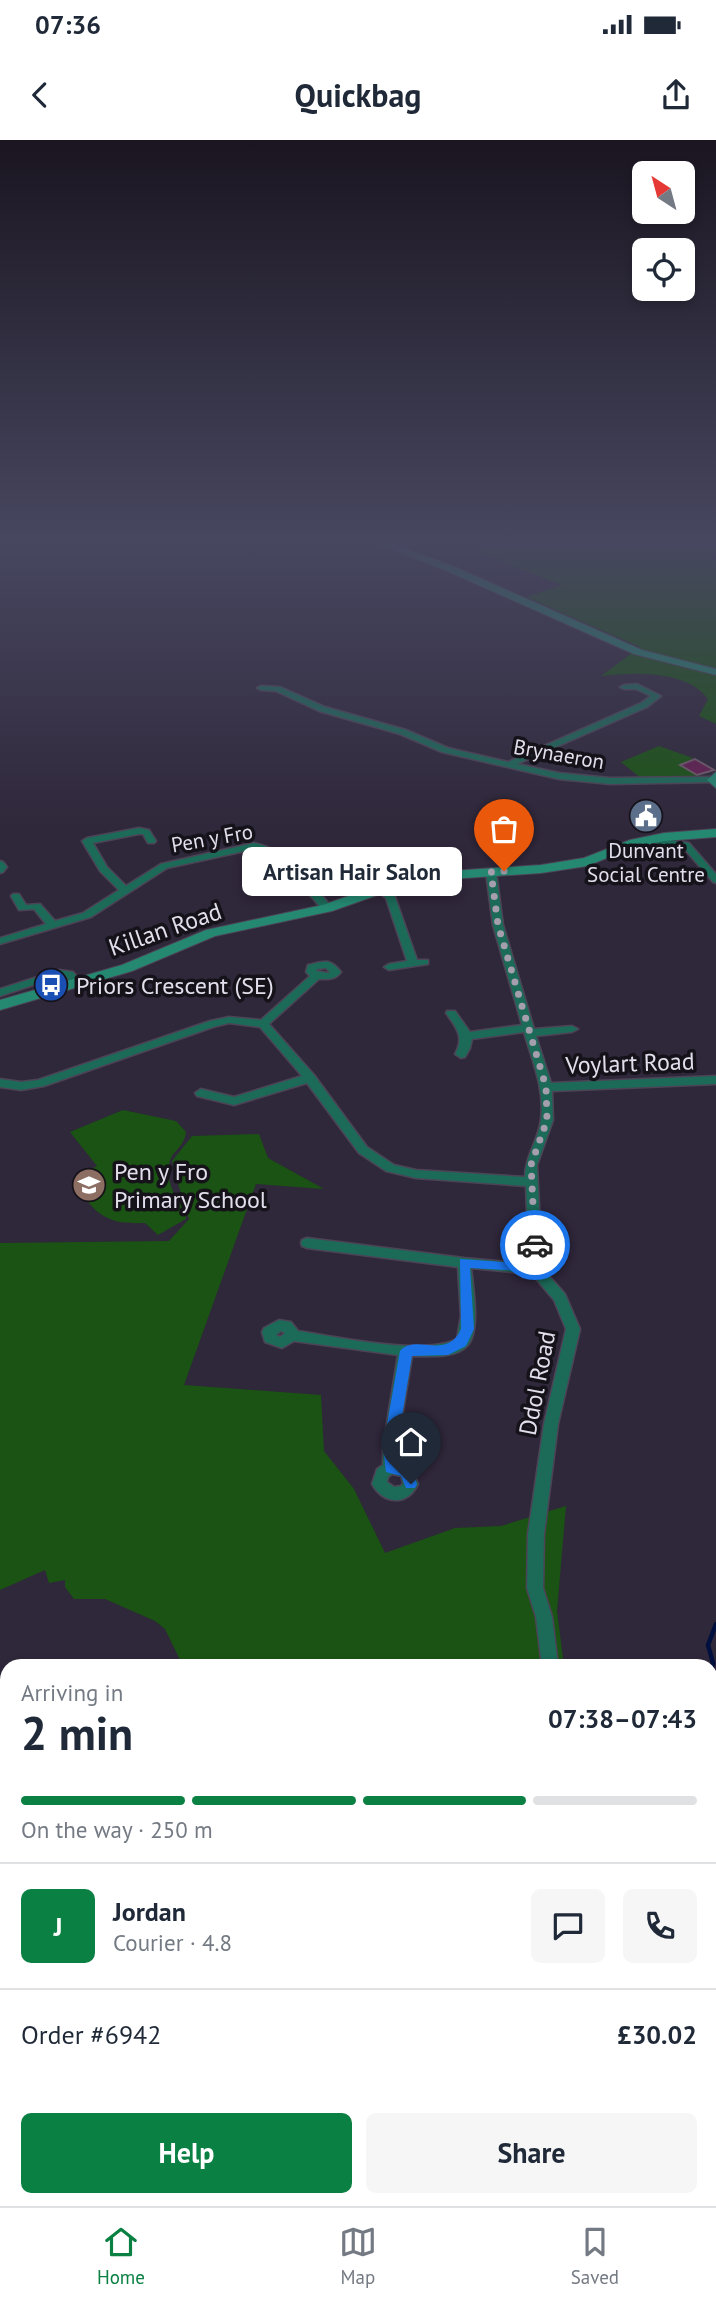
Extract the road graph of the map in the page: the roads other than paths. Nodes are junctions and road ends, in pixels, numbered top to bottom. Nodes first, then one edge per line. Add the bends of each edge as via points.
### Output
1 (610, 639) edge
2 (716, 672) edge
3 (624, 687) dead end
4 (261, 688) dead end
5 (509, 764) junction
6 (715, 780) edge
7 (716, 833) edge
8 (151, 841) dead end
9 (649, 841) junction
10 (0, 864) edge
11 (0, 870) edge
12 (491, 872) junction
13 (716, 880) edge
14 (380, 889) junction
15 (127, 891) junction
16 (16, 896) dead end
17 (327, 908) junction
18 (53, 926) junction
19 (0, 941) edge
20 (388, 967) dead end
21 (316, 976) dead end
22 (76, 983) junction
23 (0, 993) edge
24 (0, 1005) edge
25 (451, 1013) dead end
26 (263, 1024) junction
27 (572, 1029) dead end
28 (530, 1030) junction
29 (468, 1036) junction
30 (141, 1049) joint
31 (461, 1054) dead end
32 (310, 1077) junction
33 (716, 1080) edge
34 (0, 1083) edge
35 (546, 1087) junction
36 (201, 1093) dead end
37 (530, 1182) junction
38 (307, 1243) dead end
39 (464, 1263) junction
40 (536, 1269) junction
41 (292, 1335) dead end
42 (406, 1351) junction
43 (391, 1468) dead end
44 (549, 1659) edge

1 - 2 street via 638,652
3 - 5 street via 637,686 657,696
4 - 5 street, Brynaeron via 277,689 445,750
5 - 6 street, Brynaeron via 559,776 610,781
7 - 9 street, Killan Road
8 - 15 street, Pen y Fro via 146,832 139,831 87,841 99,866
9 - 12 street, Killan Road via 587,862
9 - 13 street via 686,845
10 - 11 street
12 - 14 street, Killan Road
12 - 28 street via 498,925
14 - 17 street, Killan Road
14 - 20 street via 390,897 419,963
15 - 17 street, Pen y Fro via 164,866 266,847 279,854
15 - 18 street, Pen y Fro via 87,915
16 - 18 street via 23,908 36,906
17 - 22 street, Killan Road via 211,933 127,968
18 - 19 street, Pen y Fro
21 - 26 street
22 - 23 street via 69,974 59,973
22 - 24 street, Killan Road
25 - 29 street
26 - 30 street via 229,1020
26 - 32 street
27 - 28 street
28 - 29 street
28 - 35 street
29 - 31 street
30 - 34 street via 40,1083
32 - 36 street via 234,1101
32 - 37 street via 363,1150 390,1168
33 - 35 street, Voylart Road
35 - 37 street via 547,1120 531,1165
37 - 40 street
38 - 39 street
39 - 40 street
39 - 42 street via 467,1329 461,1343 448,1350
40 - 44 street, Ddol Road via 560,1298 573,1329 551,1424 536,1534 534,1588 544,1617
41 - 42 street
42 - 43 street via 390,1447

